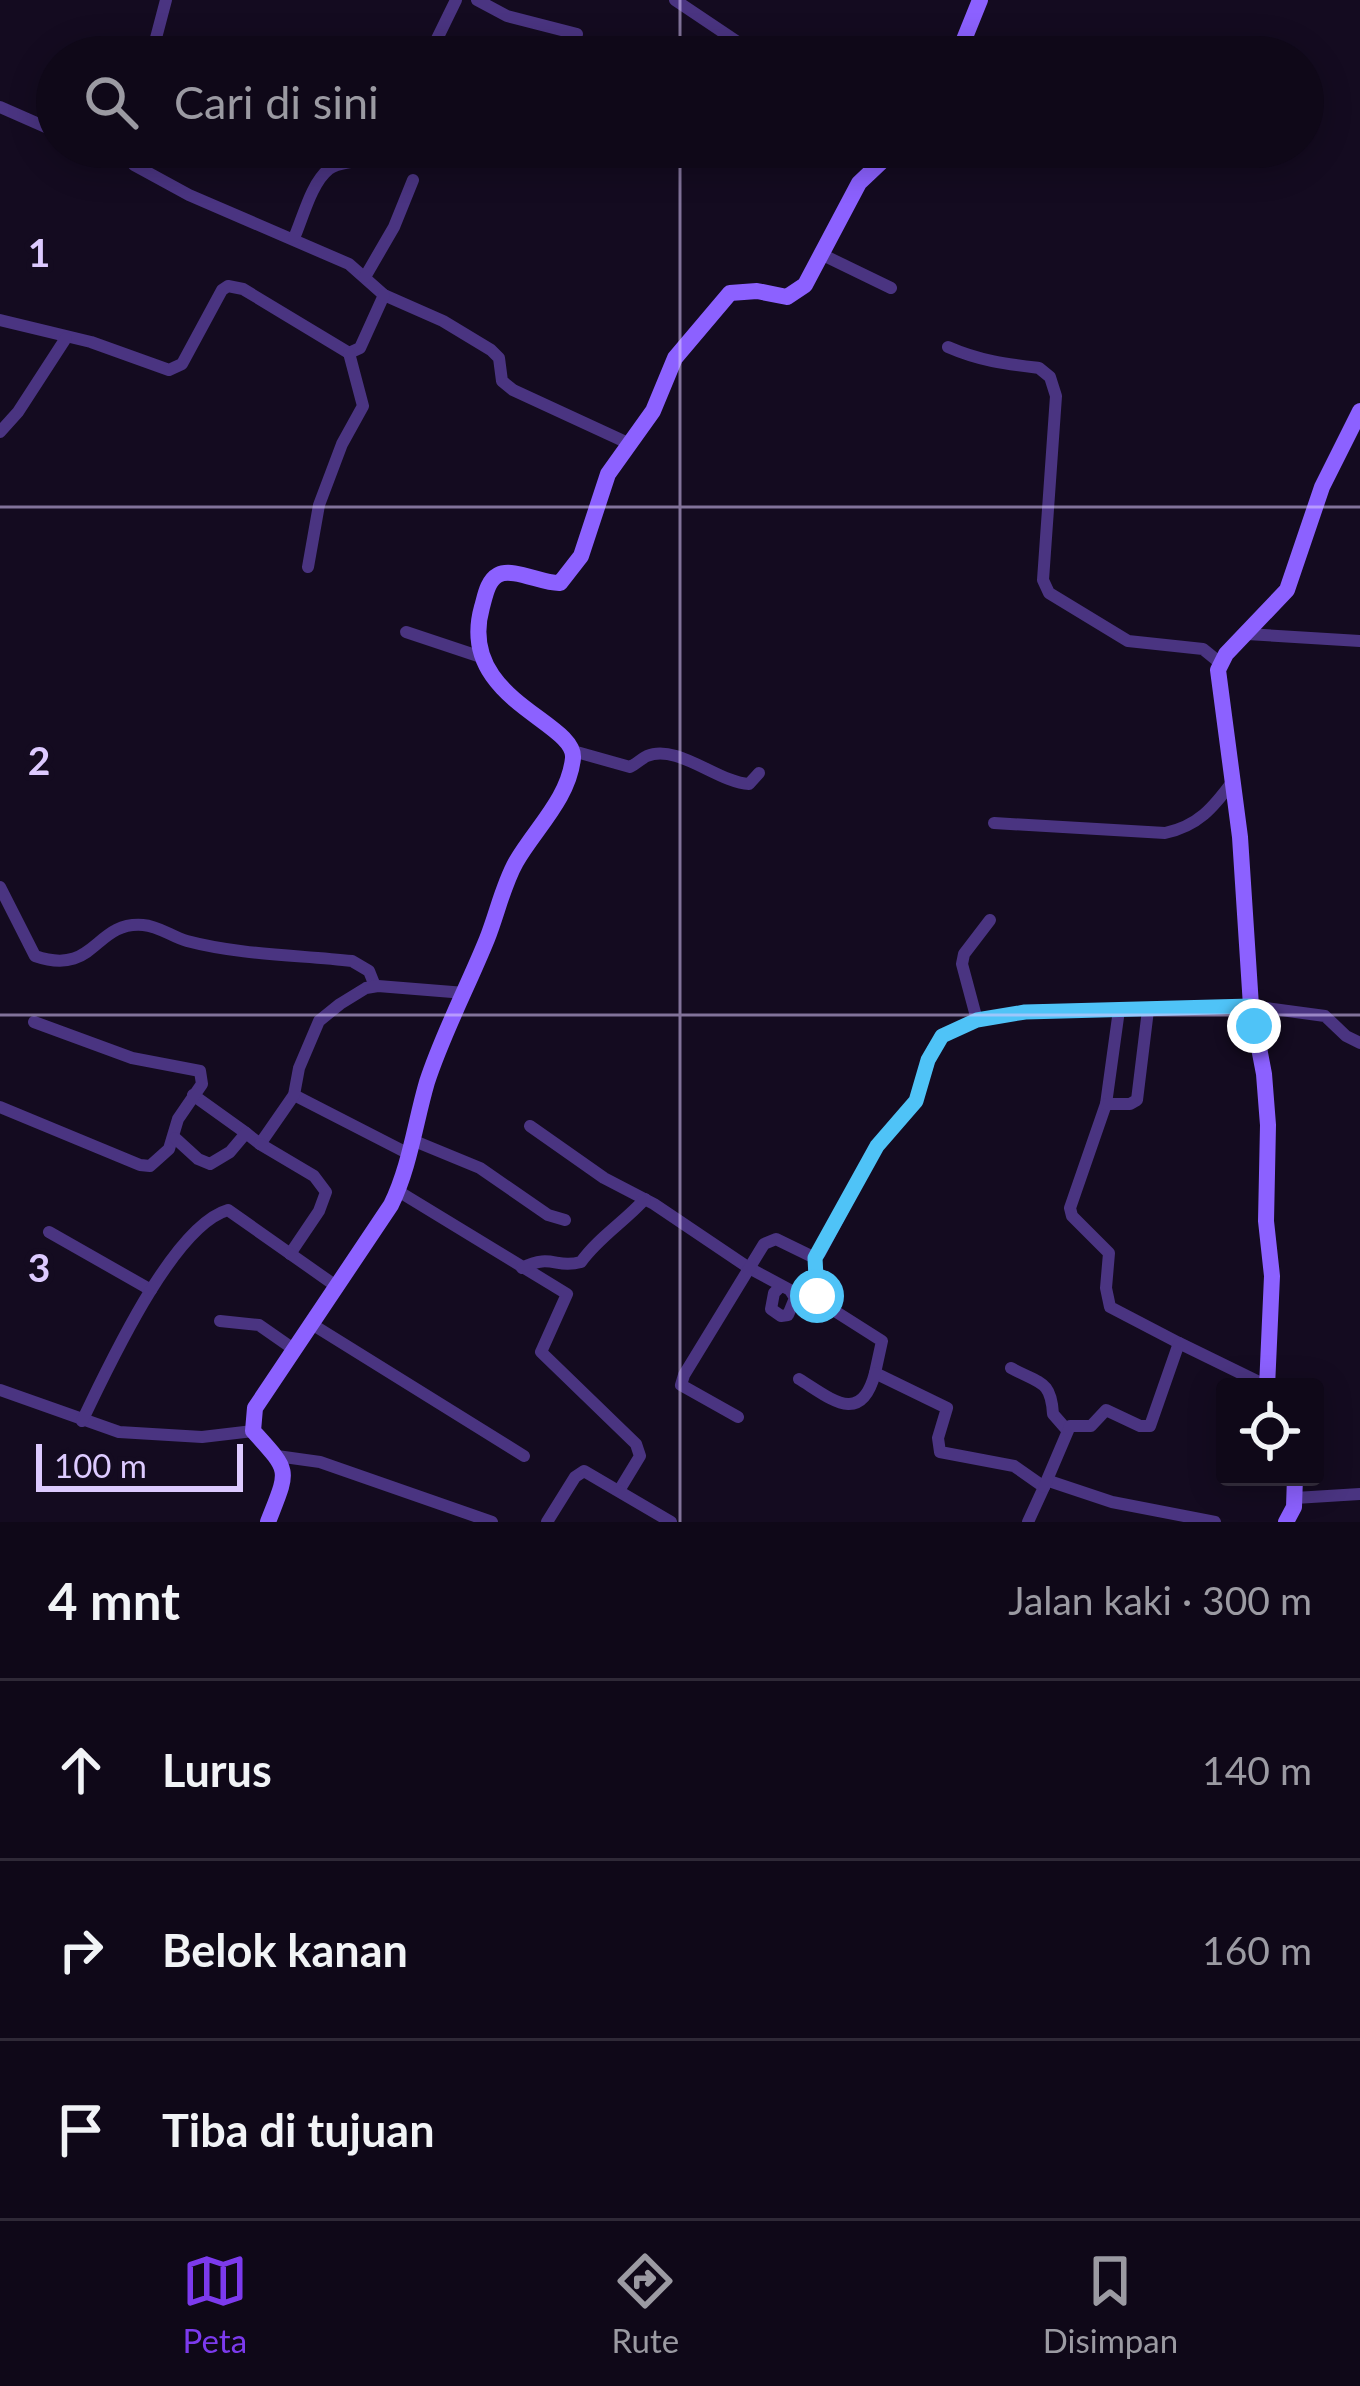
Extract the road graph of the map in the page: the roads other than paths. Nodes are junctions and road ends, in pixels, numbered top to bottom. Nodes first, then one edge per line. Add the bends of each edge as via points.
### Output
1 (166, 0) edge
2 (456, 0) edge
3 (477, 0) edge
4 (675, 0) edge
5 (980, 0) edge
6 (577, 34) dead end
7 (157, 36) edge
8 (438, 36) edge
9 (729, 36) edge
10 (966, 36) edge
11 (0, 107) edge
12 (36, 123) edge
13 (150, 168) edge
14 (336, 168) edge
15 (875, 168) edge
16 (413, 180) dead end
17 (294, 238) junction
18 (821, 254) junction
19 (365, 277) junction
20 (891, 288) dead end
21 (384, 295) junction
22 (0, 320) edge
23 (66, 338) junction
24 (948, 347) dead end
25 (349, 353) junction
26 (1360, 411) edge
27 (0, 432) edge
28 (630, 444) junction
29 (308, 567) dead end
30 (406, 632) dead end
31 (1247, 634) junction
32 (1360, 640) edge
33 (484, 658) junction
34 (1219, 662) junction
35 (573, 751) junction
36 (760, 773) dead end
37 (1232, 781) junction
38 (994, 823) dead end
39 (0, 887) edge
40 (990, 920) dead end
41 (375, 986) junction
42 (464, 993) junction
43 (1251, 1006) junction
44 (1119, 1010) junction
45 (1148, 1010) junction
46 (977, 1020) junction
47 (34, 1022) dead end
48 (1360, 1043) edge
49 (193, 1095) junction
50 (294, 1095) junction
51 (1106, 1104) junction
52 (0, 1107) edge
53 (530, 1126) dead end
54 (246, 1133) junction
55 (175, 1138) junction
56 (260, 1144) junction
57 (411, 1147) junction
58 (398, 1190) junction
59 (645, 1199) junction
60 (565, 1220) dead end
61 (49, 1232) dead end
62 (290, 1254) junction
63 (815, 1258) junction
64 (522, 1268) junction
65 (749, 1268) junction
66 (335, 1286) junction
67 (781, 1286) dead end
68 (151, 1290) junction
69 (220, 1321) dead end
70 (310, 1323) junction
71 (1180, 1343) junction
72 (292, 1348) junction
73 (1011, 1368) dead end
74 (875, 1373) junction
75 (1251, 1378) edge
76 (1268, 1378) edge
77 (800, 1379) dead end
78 (0, 1390) edge
79 (738, 1417) dead end
80 (82, 1420) junction
81 (1067, 1430) junction
82 (253, 1431) junction
83 (277, 1456) junction
84 (524, 1456) dead end
85 (1046, 1484) junction
86 (1295, 1486) edge
87 (620, 1489) junction
88 (1360, 1494) edge
89 (1295, 1498) junction
90 (268, 1522) edge
91 (492, 1522) edge
92 (547, 1522) edge
93 (671, 1522) edge
94 (1028, 1522) edge
95 (1215, 1522) edge
96 (1286, 1522) edge

1 - 7 street
2 - 8 street
3 - 6 street
4 - 9 street
5 - 10 street
11 - 12 street
13 - 17 street via 189,195
14 - 17 street via 316,187
15 - 18 street
16 - 19 street
17 - 19 street
18 - 20 street
18 - 28 street via 805,286 787,297 744,290 721,300 675,358
19 - 21 street
21 - 25 street via 360,348
21 - 28 street via 491,350 505,386
22 - 23 street
23 - 25 street via 178,368 222,290 236,286
23 - 27 street
24 - 34 street via 981,362 1039,368 1054,384 1043,580 1049,593 1128,641 1203,649
25 - 29 street via 363,406 319,505
26 - 31 street via 1322,488 1296,573
28 - 33 street via 608,474 574,570 560,583 508,573 488,586 477,626
30 - 33 street
31 - 32 street
31 - 34 street
33 - 35 street via 502,690 565,736
34 - 37 street
35 - 36 street via 630,766 648,754 665,755 737,784
35 - 42 street via 560,793 515,865
37 - 38 street via 1213,809 1165,833
37 - 43 street
39 - 41 street via 35,956 57,964 142,924 184,941 352,961
40 - 46 street via 962,964
41 - 42 street
41 - 50 street via 319,1021
42 - 57 street
43 - 45 street
43 - 48 street via 1324,1016
43 - 76 street via 1270,1158
44 - 45 street
44 - 46 street
44 - 51 street
45 - 51 street via 1137,1100
46 - 63 street via 942,1036 916,1101 877,1146
47 - 49 street via 132,1058 200,1071
49 - 54 street
49 - 55 street
50 - 56 street
50 - 57 street
51 - 71 street via 1072,1216 1109,1252 1110,1306
52 - 55 street via 140,1165 156,1164
53 - 59 street
54 - 55 street via 210,1164
54 - 56 street
56 - 62 street via 326,1192
57 - 58 street
57 - 60 street via 480,1168
58 - 64 street
58 - 66 street
59 - 64 street via 581,1262 542,1259
59 - 65 street
61 - 68 street
62 - 66 street
62 - 68 street via 224,1210
63 - 65 street via 776,1239
63 - 74 street via 819,1301 882,1341
64 - 87 street via 567,1294 543,1358 639,1451
65 - 67 street
65 - 79 street via 681,1385
66 - 70 street
68 - 80 street
69 - 72 street via 259,1324
70 - 72 street
70 - 84 street
71 - 75 street
71 - 81 street via 1150,1426 1106,1410 1091,1426
72 - 82 street via 255,1408
73 - 81 street via 1052,1393 1054,1414
74 - 77 street via 854,1405
74 - 85 street via 945,1404 938,1444 944,1454 1014,1466
78 - 80 street
80 - 82 street via 129,1434
81 - 85 street
82 - 83 street
83 - 90 street via 284,1477
83 - 91 street via 320,1462
85 - 94 street
85 - 95 street
86 - 89 street
87 - 92 street via 581,1472
87 - 93 street
88 - 89 street
89 - 96 street

